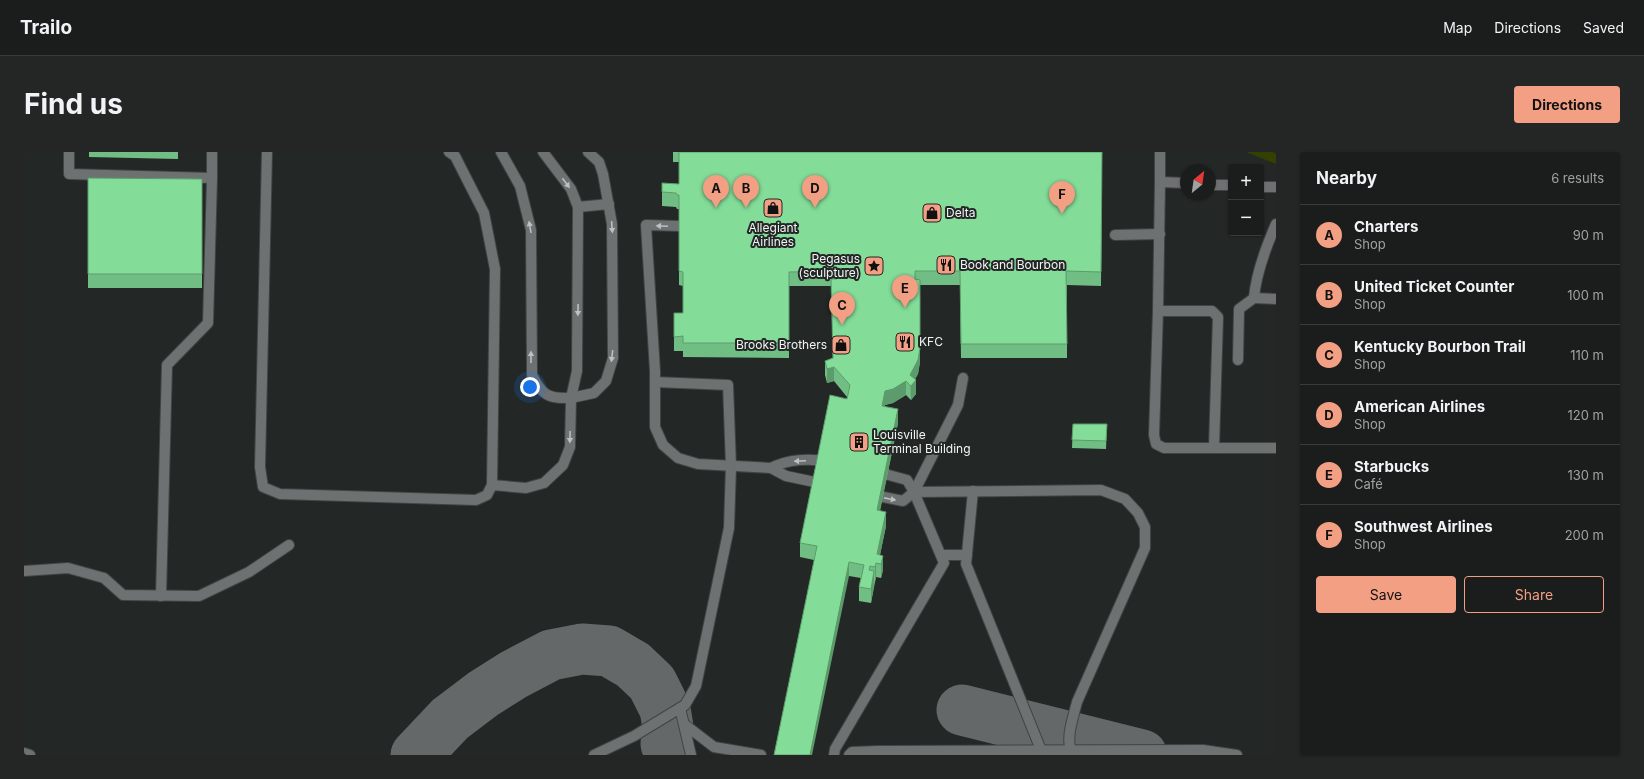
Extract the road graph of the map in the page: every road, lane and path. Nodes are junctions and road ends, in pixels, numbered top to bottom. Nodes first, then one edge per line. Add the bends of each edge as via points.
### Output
1 (69, 152) edge
2 (212, 152) edge
3 (267, 152) edge
4 (449, 152) edge
5 (501, 152) edge
6 (543, 152) edge
7 (588, 152) edge
8 (1160, 152) edge
9 (212, 178) junction
10 (1160, 182) junction
11 (1180, 184) edge
12 (1216, 184) edge
13 (1228, 185) edge
14 (1264, 187) edge
15 (1276, 187) edge
16 (609, 204) junction
17 (578, 207) junction
18 (1276, 224) edge
19 (679, 226) edge
20 (1160, 234) junction
21 (1115, 235) dead end
22 (1254, 298) junction
23 (1276, 299) edge
24 (1158, 311) junction
25 (1238, 360) dead end
26 (963, 378) dead end
27 (655, 382) junction
28 (571, 398) junction
29 (1214, 447) junction
30 (1276, 448) edge
31 (842, 465) edge
32 (730, 466) junction
33 (771, 468) junction
34 (865, 469) edge
35 (492, 485) junction
36 (838, 487) edge
37 (973, 491) junction
38 (860, 492) edge
39 (914, 492) junction
40 (289, 545) dead end
41 (941, 555) junction
42 (967, 555) junction
43 (24, 570) edge
44 (161, 596) junction
45 (680, 708) junction
46 (684, 724) junction
47 (1041, 750) junction
48 (1071, 752) edge
49 (24, 753) edge
50 (30, 755) edge
51 (594, 755) edge
52 (692, 755) edge
53 (761, 755) edge
54 (834, 755) edge
55 (849, 755) edge
56 (1237, 755) edge

1 - 9 lane via 69,174
2 - 9 lane
3 - 35 lane via 260,467 263,487 280,494 476,500 487,495
4 - 35 lane via 455,156 484,213 495,269
28 -> 5 lane via 555,399 540,391 532,375 531,230 520,186
6 -> 17 lane via 571,189
7 - 16 lane via 599,162
8 - 10 lane
9 - 44 lane via 208,323 167,365
10 - 11 lane
10 - 20 lane
12 - 13 lane
14 - 15 lane
16 - 17 lane
16 -> 28 lane via 612,224 613,358 606,381 594,393
17 -> 28 lane via 577,371
18 - 22 lane via 1267,245 1254,289
19 -> 27 lane via 646,225
20 - 21 lane
20 - 24 lane
22 - 23 lane
22 - 25 lane via 1239,309
24 - 29 lane via 1154,436 1156,444 1164,448
24 - 29 lane via 1212,311 1218,316
26 - 39 lane via 958,406
27 - 32 lane via 655,427 663,445 678,458 698,464
27 - 32 lane via 728,385
28 -> 35 lane via 570,447 563,465 544,483 526,488
29 - 30 lane
31 -> 33 lane via 820,460 783,462
32 - 33 lane
32 - 45 lane via 729,528 720,573 696,686 685,705
33 - 36 lane via 786,476
34 - 39 lane via 906,480
37 - 39 lane
37 - 42 lane
37 - 48 lane via 1101,490 1125,499 1146,527 1145,548 1077,702 1070,727
38 -> 39 lane via 903,501
39 - 41 lane
40 - 44 lane via 249,572 199,596
41 - 42 lane
41 - 54 lane via 944,563
42 - 47 lane via 966,564
43 - 44 lane via 68,568 104,578 123,595
45 - 46 lane
45 - 51 lane via 634,736
46 - 52 lane
46 - 53 lane via 714,747
47 - 48 lane
47 - 55 lane via 878,751 852,752
48 - 56 lane via 1203,750
49 - 50 lane

